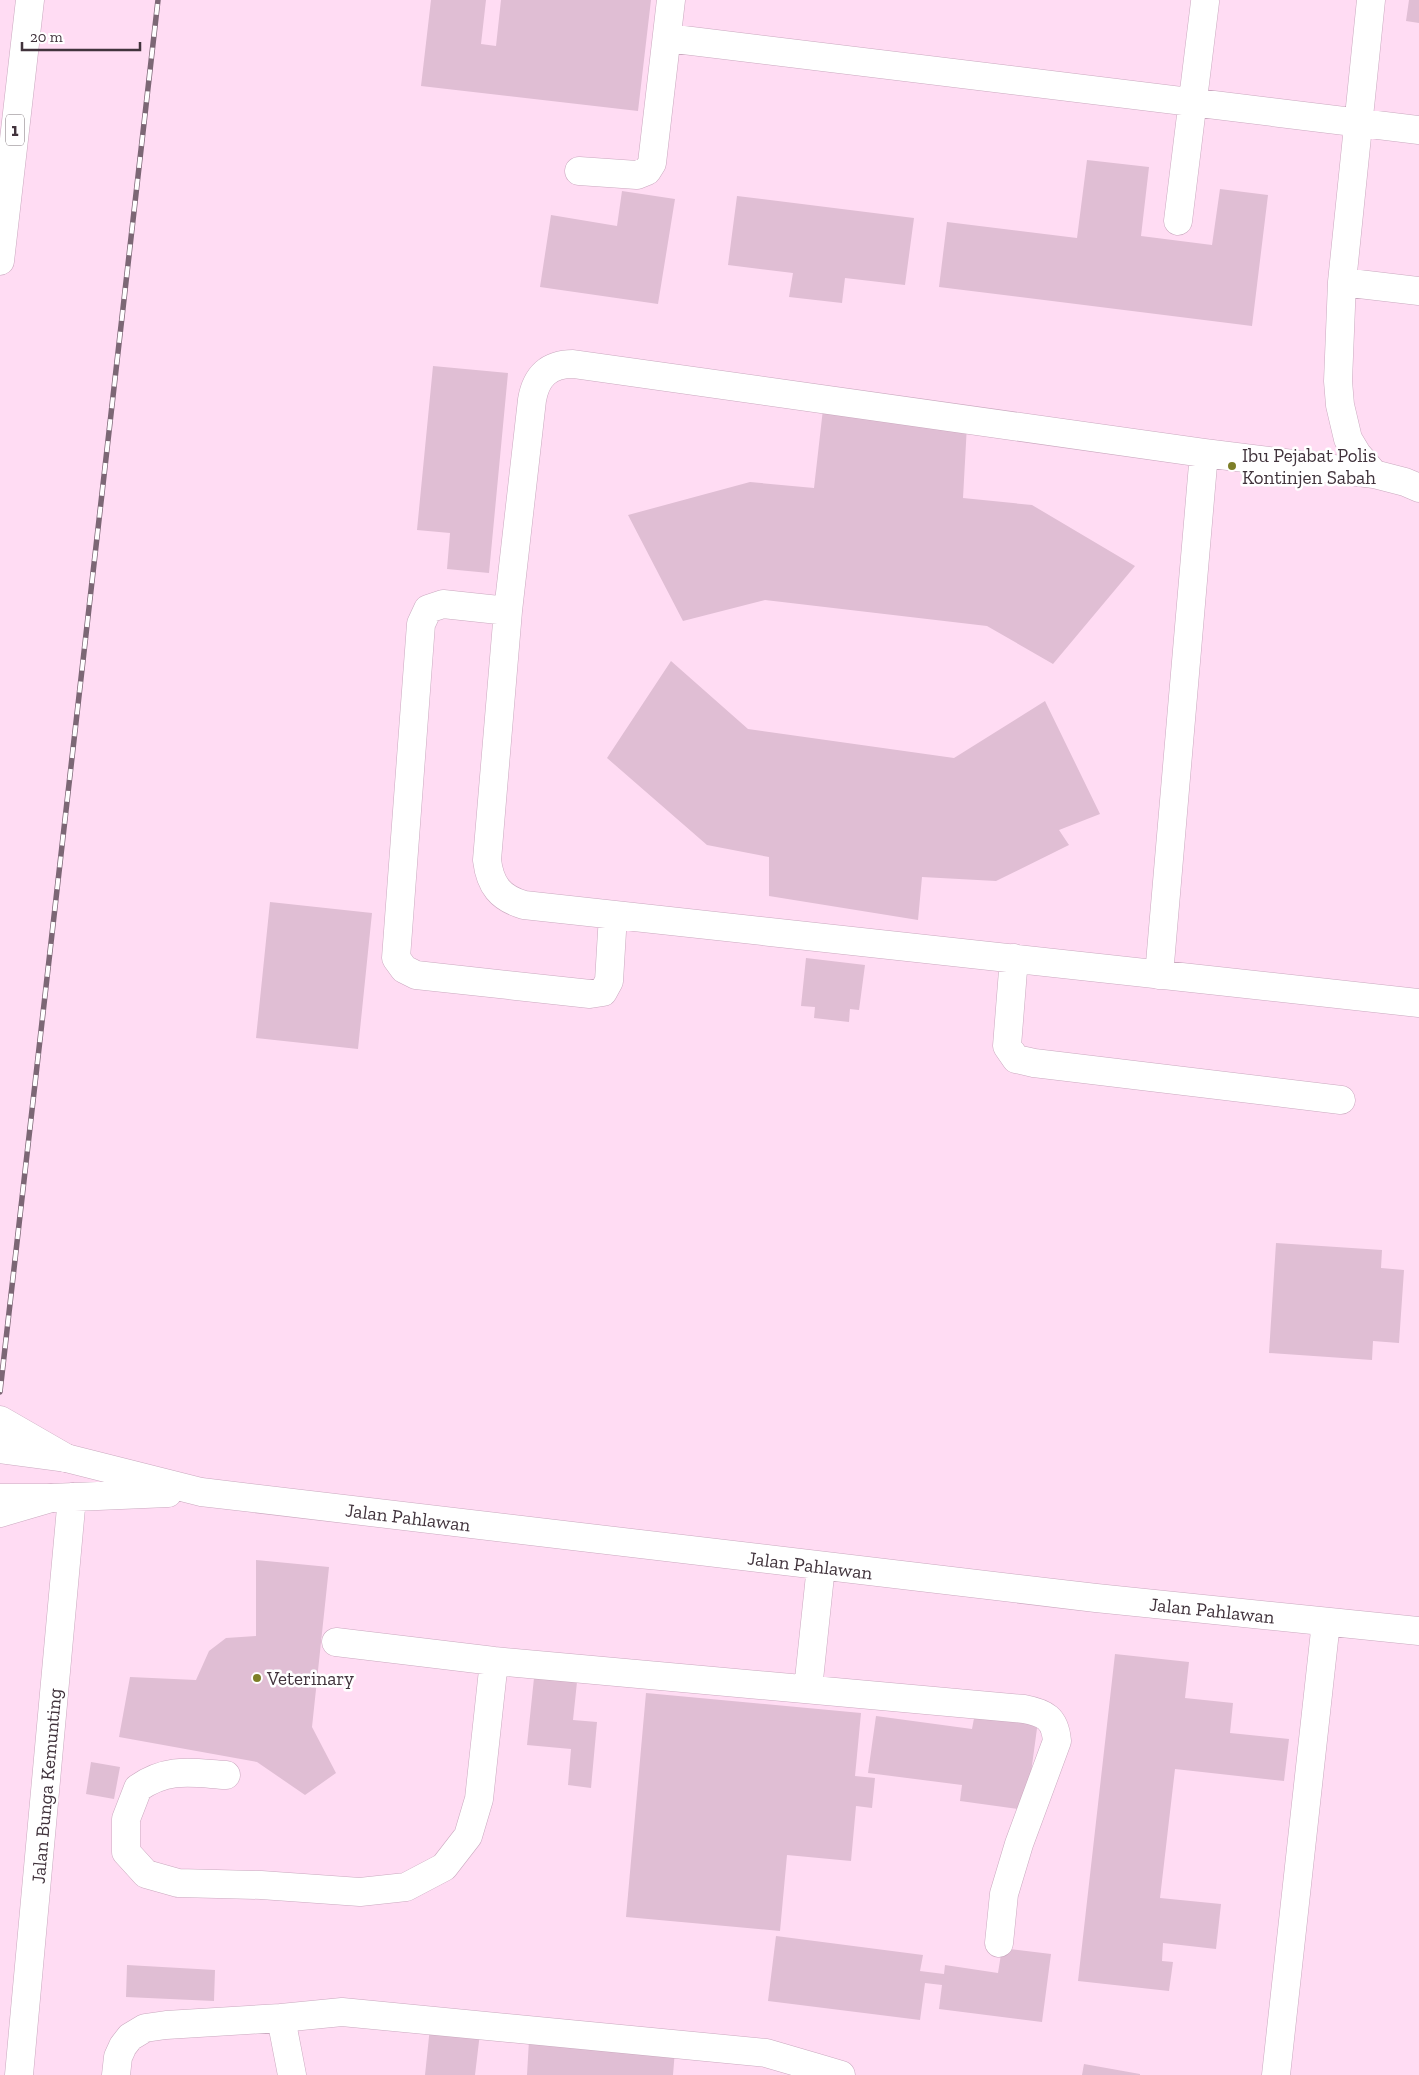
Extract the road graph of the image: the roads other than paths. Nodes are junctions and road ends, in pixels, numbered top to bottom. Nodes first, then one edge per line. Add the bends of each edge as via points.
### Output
1 (30, 0) edge
2 (671, 0) edge
3 (1371, 0) edge
4 (1205, 2) dead end
5 (667, 38) junction
6 (1192, 101) junction
7 (1357, 124) junction
8 (1419, 130) edge
9 (579, 171) dead end
10 (1178, 221) dead end
11 (0, 261) edge
12 (1342, 282) junction
13 (1419, 291) edge
14 (1204, 453) junction
15 (1374, 474) junction
16 (1419, 488) edge
17 (508, 611) junction
18 (613, 915) junction
19 (1014, 958) junction
20 (1159, 975) junction
21 (1419, 1003) edge
22 (1341, 1100) dead end
23 (0, 1420) edge
24 (0, 1449) edge
25 (66, 1458) junction
26 (201, 1492) junction
27 (61, 1497) junction
28 (0, 1498) edge
29 (0, 1513) edge
30 (821, 1566) junction
31 (1326, 1622) junction
32 (1419, 1630) edge
33 (336, 1642) dead end
34 (494, 1661) junction
35 (808, 1689) junction
36 (226, 1775) dead end
37 (999, 1943) dead end
38 (281, 2018) junction
39 (812, 2071) edge
40 (19, 2075) edge
41 (116, 2075) edge
42 (292, 2075) edge
43 (841, 2075) edge
44 (1276, 2075) edge

1 - 11 main road, 1
2 - 5 main road
3 - 7 main road
4 - 6 main road
5 - 6 main road
5 - 9 main road via 652,163 647,171 637,175
6 - 7 main road
6 - 10 main road
7 - 8 main road
7 - 12 main road
12 - 13 main road
12 - 15 main road via 1340,406 1348,439
14 - 15 main road
14 - 17 main road via 564,364 545,372 534,388
14 - 20 main road
15 - 16 main road
17 - 18 main road via 488,874 502,896 513,902
17 - 18 main road via 443,604 428,610 421,624 396,958 404,969 416,975 590,994 603,992 609,981
18 - 19 main road
19 - 20 main road
19 - 22 main road via 1007,1046 1016,1059
20 - 21 main road
23 - 25 main road
24 - 25 main road, Jalan Pahlawan
25 - 26 main road, Jalan Pahlawan
26 - 27 main road, Jalan Pahlawan
26 - 30 main road, Jalan Pahlawan
27 - 28 main road, Jalan Pahlawan
27 - 29 main road
27 - 40 main road, Jalan Bunga Kemunting
30 - 31 main road, Jalan Pahlawan
30 - 35 main road
31 - 32 main road, Jalan Pahlawan
31 - 44 main road
33 - 34 main road
34 - 35 main road
34 - 36 main road via 479,1799 468,1836 444,1867 406,1887 360,1892 178,1883 146,1874 126,1852 126,1819 138,1788 160,1775 175,1772
35 - 37 main road via 1024,1709 1049,1719 1056,1729 1057,1741 1004,1894
38 - 39 main road via 342,2012 766,2054
38 - 41 main road via 144,2028 130,2036 123,2046
38 - 42 main road
39 - 43 main road

